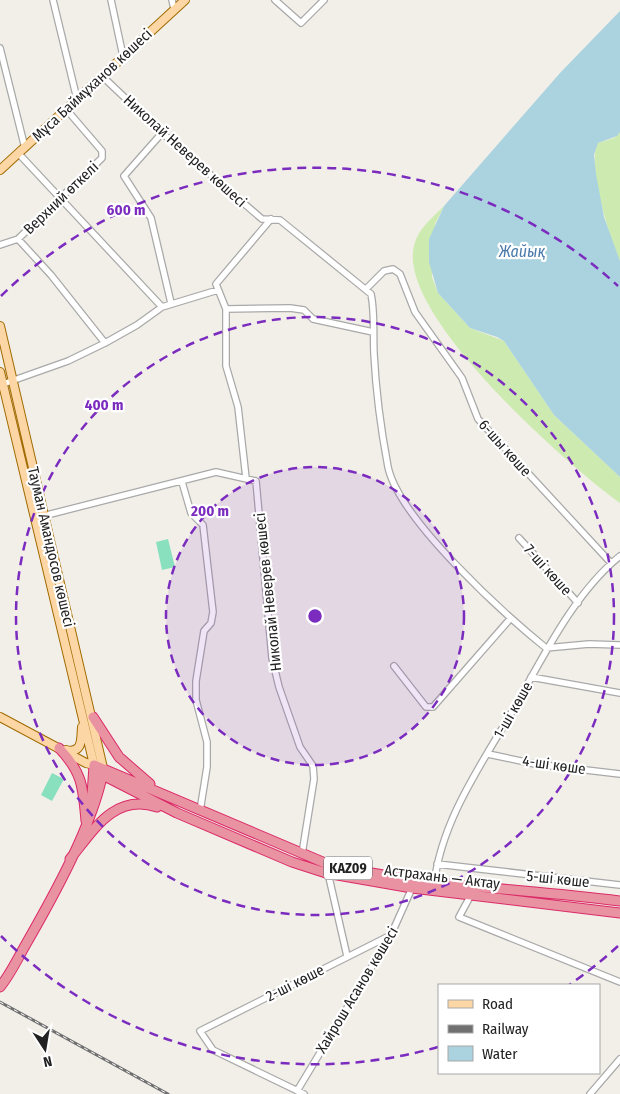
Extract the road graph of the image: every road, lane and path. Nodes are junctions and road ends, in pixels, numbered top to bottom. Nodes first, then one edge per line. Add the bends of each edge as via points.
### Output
1 (53, 0) edge
2 (111, 0) edge
3 (172, 0) edge
4 (184, 0) edge
5 (275, 0) edge
6 (324, 0) edge
7 (174, 9) junction
8 (0, 48) edge
9 (123, 56) junction
10 (102, 76) junction
11 (77, 99) junction
12 (66, 109) junction
13 (162, 133) junction
14 (22, 151) junction
15 (0, 170) edge
16 (60, 198) junction
17 (271, 219) junction
18 (18, 239) junction
19 (0, 245) edge
20 (366, 288) junction
21 (218, 290) junction
22 (171, 303) junction
23 (162, 307) junction
24 (226, 309) junction
25 (0, 326) edge
26 (373, 332) junction
27 (105, 343) junction
28 (0, 372) edge
29 (13, 382) junction
30 (3, 384) junction
31 (246, 478) junction
32 (182, 482) junction
33 (44, 516) junction
34 (34, 518) junction
35 (519, 538) dead end
36 (620, 556) edge
37 (611, 563) junction
38 (578, 603) junction
39 (510, 619) junction
40 (620, 646) edge
41 (546, 648) junction
42 (394, 666) dead end
43 (531, 677) junction
44 (620, 692) edge
45 (0, 717) edge
46 (93, 717) junction
47 (83, 720) junction
48 (59, 748) junction
49 (488, 754) junction
50 (96, 769) junction
51 (620, 774) edge
52 (182, 802) junction
53 (200, 812) junction
54 (177, 813) junction
55 (86, 824) junction
56 (302, 854) junction
57 (70, 859) junction
58 (437, 864) junction
59 (328, 873) junction
60 (475, 885) junction
61 (620, 885) edge
62 (433, 886) junction
63 (412, 888) junction
64 (471, 894) junction
65 (620, 901) edge
66 (620, 913) edge
67 (391, 935) junction
68 (347, 956) junction
69 (620, 982) edge
70 (2, 985) edge
71 (0, 994) edge
72 (620, 1059) edge
73 (297, 1090) junction
74 (304, 1094) edge
75 (590, 1094) edge

1 - 11 street
2 - 9 street
3 - 7 street
4 - 7 main road, Мұса Баймұханов көшесі
5 - 6 street via 301,23
7 - 9 main road, Мұса Баймұханов көшесі
8 - 14 street
9 - 10 main road, Мұса Баймұханов көшесі
10 - 11 main road, Мұса Баймұханов көшесі
10 - 13 street, Николай Неверев көшесі
11 - 12 main road, Мұса Баймұханов көшесі
12 - 14 main road, Мұса Баймұханов көшесі
12 - 16 street, Верхний өткелі via 103,154
13 - 17 street, Николай Неверев көшесі via 262,218
13 - 22 street via 124,176 152,218
14 - 15 main road, Мұса Баймұханов көшесі
14 - 16 street
16 - 18 street, Верхний өткелі
16 - 23 street
17 - 20 street, Николай Неверев көшесі via 280,220
17 - 21 street via 216,282
18 - 19 street
18 - 27 street
20 - 26 street via 372,300
20 - 37 street, 6-шы көше via 384,272 393,269 400,274 415,312 462,378 478,419
21 - 22 street
21 - 24 street, Николай Неверев көшесі
22 - 23 street
23 - 27 street
24 - 26 street via 304,310 313,319
24 - 31 street, Николай Неверев көшесі via 226,366 238,408
25 - 29 main road, Тауман Амандосов көшесі
26 - 39 street via 376,386 393,483 414,515
27 - 29 street
28 - 30 main road, Тауман Амандосов көшесі
29 - 30 street
29 - 33 main road, Тауман Амандосов көшесі
30 - 34 main road, Тауман Амандосов көшесі
31 - 32 street via 216,472
31 - 56 street, Николай Неверев көшесі via 256,482 272,658 300,747 313,766 314,779
32 - 33 street
32 - 53 street via 191,513 203,525 213,612 211,623 204,631 196,681 196,700 207,742
33 - 34 street
33 - 46 main road, Тауман Амандосов көшесі
34 - 47 main road, Тауман Амандосов көшесі
35 - 38 street, 7-шi көше
36 - 37 street, 1-ші көше
37 - 38 street, 1-ші көше
38 - 41 street, 1-ші көше
39 - 41 street
39 - 42 street via 433,706 426,706
40 - 41 street via 589,644
41 - 43 street, 1-ші көше
43 - 44 street
43 - 49 street, 1-ші көше
45 - 48 main road
46 - 50 main road, Тауман Амандосов көшесі
46 - 52 highway via 109,744 133,771
47 - 48 main road via 79,748 71,751
47 - 50 main road, Тауман Амандосов көшесі
48 - 50 main road
48 - 55 highway via 80,776
49 - 51 street, 4-шi көше via 534,764
49 - 58 street, 1-ші көше via 450,824
50 - 52 highway, Астрахань — Актау / KAZ09
50 - 54 highway, Астрахань — Актау / KAZ09
50 - 55 highway via 92,810
52 - 53 highway, Астрахань — Актау / KAZ09
52 - 54 highway
53 - 56 highway, Астрахань — Актау / KAZ09
54 - 57 highway via 150,804 117,810 101,819
54 - 59 highway, Астрахань — Актау / KAZ09 via 292,862
55 - 57 highway
56 - 62 highway, Астрахань — Актау / KAZ09 via 351,869
57 - 70 highway
58 - 61 street, 5-шi көше
58 - 62 street, 1-ші көше
59 - 63 highway, Астрахань — Актау / KAZ09
59 - 68 street
60 - 62 highway, Астрахань — Актау / KAZ09
60 - 64 street
60 - 65 highway, Астрахань — Актау / KAZ09
62 - 63 highway, Астрахань — Актау / KAZ09
62 - 64 highway, Астрахань — Актау / KAZ09
63 - 67 street, Хайрош Асанов көшесі
64 - 66 highway, Астрахань — Актау / KAZ09
64 - 69 street via 460,917
67 - 68 street, 2-ші көше
67 - 73 street, Хайрош Асанов көшесі
68 - 73 street, 2-ші көше via 200,1031 212,1050
70 - 71 highway
72 - 75 street
73 - 74 street

